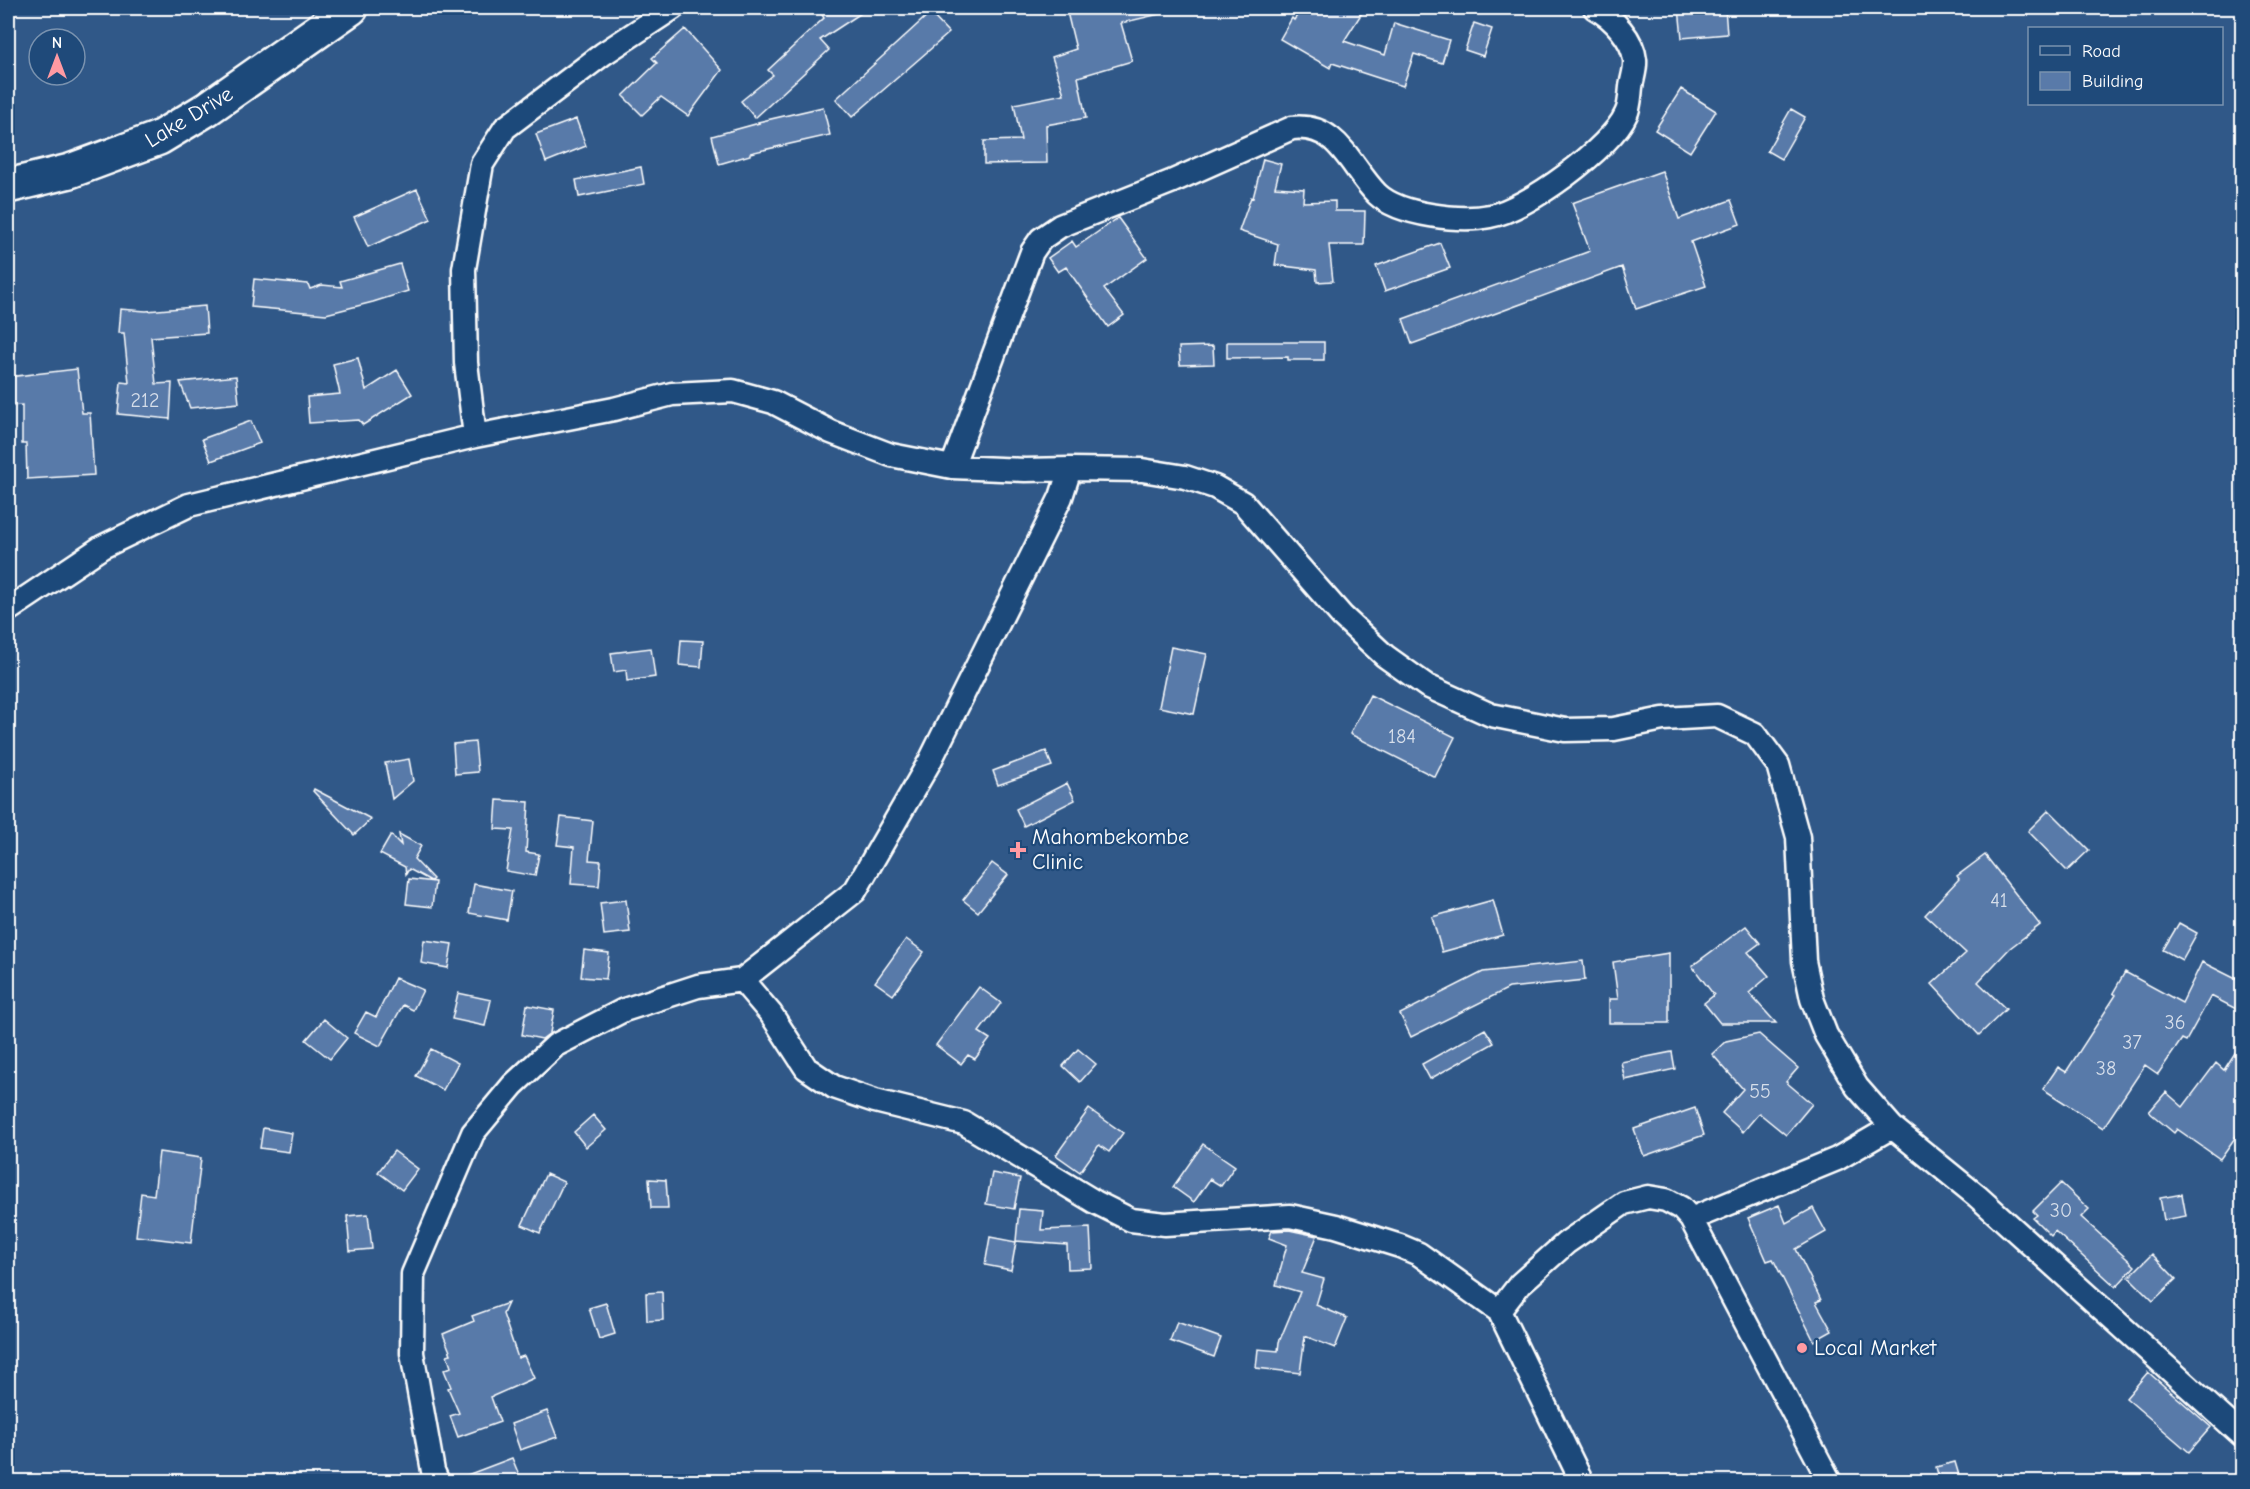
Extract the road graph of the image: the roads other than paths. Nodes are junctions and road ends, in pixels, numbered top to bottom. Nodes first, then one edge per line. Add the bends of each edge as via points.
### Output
1 (351, 8) edge
2 (673, 8) edge
3 (1595, 8) edge
4 (8, 186) edge
5 (475, 436) junction
6 (952, 467) junction
7 (1070, 469) junction
8 (8, 610) edge
9 (742, 980) junction
10 (1892, 1127) junction
11 (1690, 1219) junction
12 (1499, 1311) junction
13 (2242, 1435) edge
14 (438, 1482) edge
15 (1582, 1482) edge
16 (1830, 1482) edge

1 - 4 main road, Lake Drive via 159,138 70,171
2 - 5 street via 603,54 505,128 482,164 464,268 466,363
3 - 6 street via 1628,38 1635,61 1627,114 1606,141 1554,185 1492,216 1429,215 1402,209 1378,195 1331,138 1307,127 1292,128 1060,226 1041,239 1032,252
5 - 6 street via 672,394 734,391 773,402 831,432 891,455
5 - 8 street via 189,505 102,547
6 - 7 street
7 - 9 street via 1060,497 930,761 855,891
7 - 10 street via 1142,470 1215,487 1242,503 1342,615 1385,656 1427,686 1491,715 1565,730 1614,729 1664,719 1717,716 1755,734 1778,765 1798,837 1804,961 1812,999 1826,1035 1857,1087
9 - 12 street via 771,1014 806,1068 834,1087 964,1123 1131,1220 1165,1224 1290,1216 1336,1226 1419,1254
9 - 14 street via 698,986 624,1010 556,1045 513,1085 473,1133 413,1274 412,1353
10 - 11 street via 1837,1159
10 - 13 street via 1977,1196
11 - 12 street via 1681,1208 1666,1200 1648,1197 1624,1203 1566,1243 1520,1284
11 - 16 street
12 - 15 street

